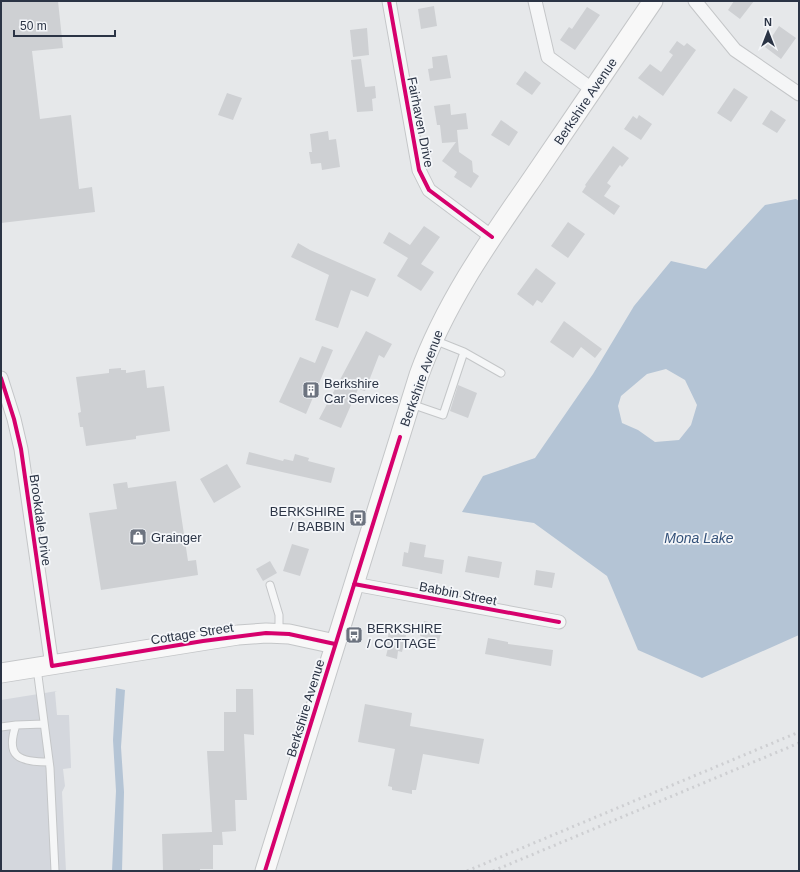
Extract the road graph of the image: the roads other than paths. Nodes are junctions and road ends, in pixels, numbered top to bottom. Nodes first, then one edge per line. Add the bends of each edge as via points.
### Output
1 (389, 1) edge
2 (535, 1) edge
3 (653, 1) edge
4 (695, 1) edge
5 (593, 90) junction
6 (799, 94) edge
7 (492, 237) junction
8 (433, 340) junction
9 (464, 352) junction
10 (501, 373) dead end
11 (1, 378) edge
12 (410, 404) junction
13 (354, 584) junction
14 (270, 585) dead end
15 (559, 622) dead end
16 (279, 633) junction
17 (335, 644) junction
18 (45, 667) junction
19 (1, 673) edge
20 (44, 724) junction
21 (16, 725) junction
22 (1, 727) edge
23 (49, 762) junction
24 (55, 871) edge
25 (265, 871) edge

1 - 7 street, Fairhaven Drive via 418,170 429,190
2 - 5 street via 548,57
3 - 5 main road, Berkshire Avenue
4 - 6 street via 735,50
5 - 7 main road, Berkshire Avenue
7 - 8 main road, Berkshire Avenue via 453,300
8 - 9 lane
8 - 12 main road, Berkshire Avenue
9 - 10 lane
9 - 12 lane via 443,415
11 - 18 street, Brookdale Drive via 20,449
12 - 13 main road, Berkshire Avenue
13 - 15 street, Babbin Street
13 - 17 main road, Berkshire Avenue
14 - 16 lane via 279,615
16 - 17 main road, Cottage Street
16 - 18 main road, Cottage Street via 238,635
17 - 25 main road, Berkshire Avenue
18 - 19 main road, Cottage Street
18 - 20 lane
20 - 21 lane
20 - 23 lane
21 - 22 lane
21 - 23 lane via 11,742 16,756
23 - 24 lane

